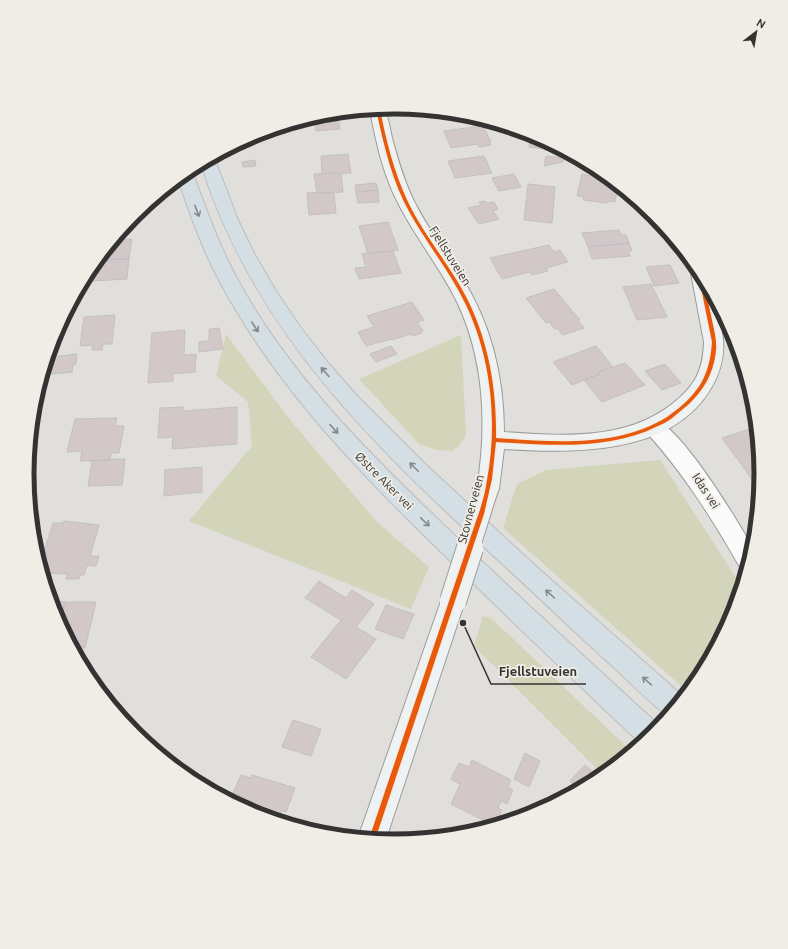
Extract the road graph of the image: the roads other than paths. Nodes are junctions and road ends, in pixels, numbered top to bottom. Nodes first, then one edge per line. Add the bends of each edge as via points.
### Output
1 (379, 115) edge
2 (210, 165) edge
3 (187, 180) edge
4 (703, 290) edge
5 (654, 427) junction
6 (494, 440) junction
7 (745, 555) edge
8 (672, 703) edge
9 (646, 731) edge
10 (374, 834) edge

1 - 6 street, Fjellstuveien via 390,158 405,200 454,278 479,332 494,397
8 -> 2 highway via 426,480 319,366 278,309 245,254
3 -> 9 highway, Østre Aker vei via 205,234 233,290 267,344 322,415 356,454 406,504
4 - 5 street via 714,342 710,373 697,395 670,418
5 - 6 street via 599,441 540,443
5 - 7 street, Idas vei via 672,445 706,490
6 - 10 street, Stovnerveien, bridge via 488,489

